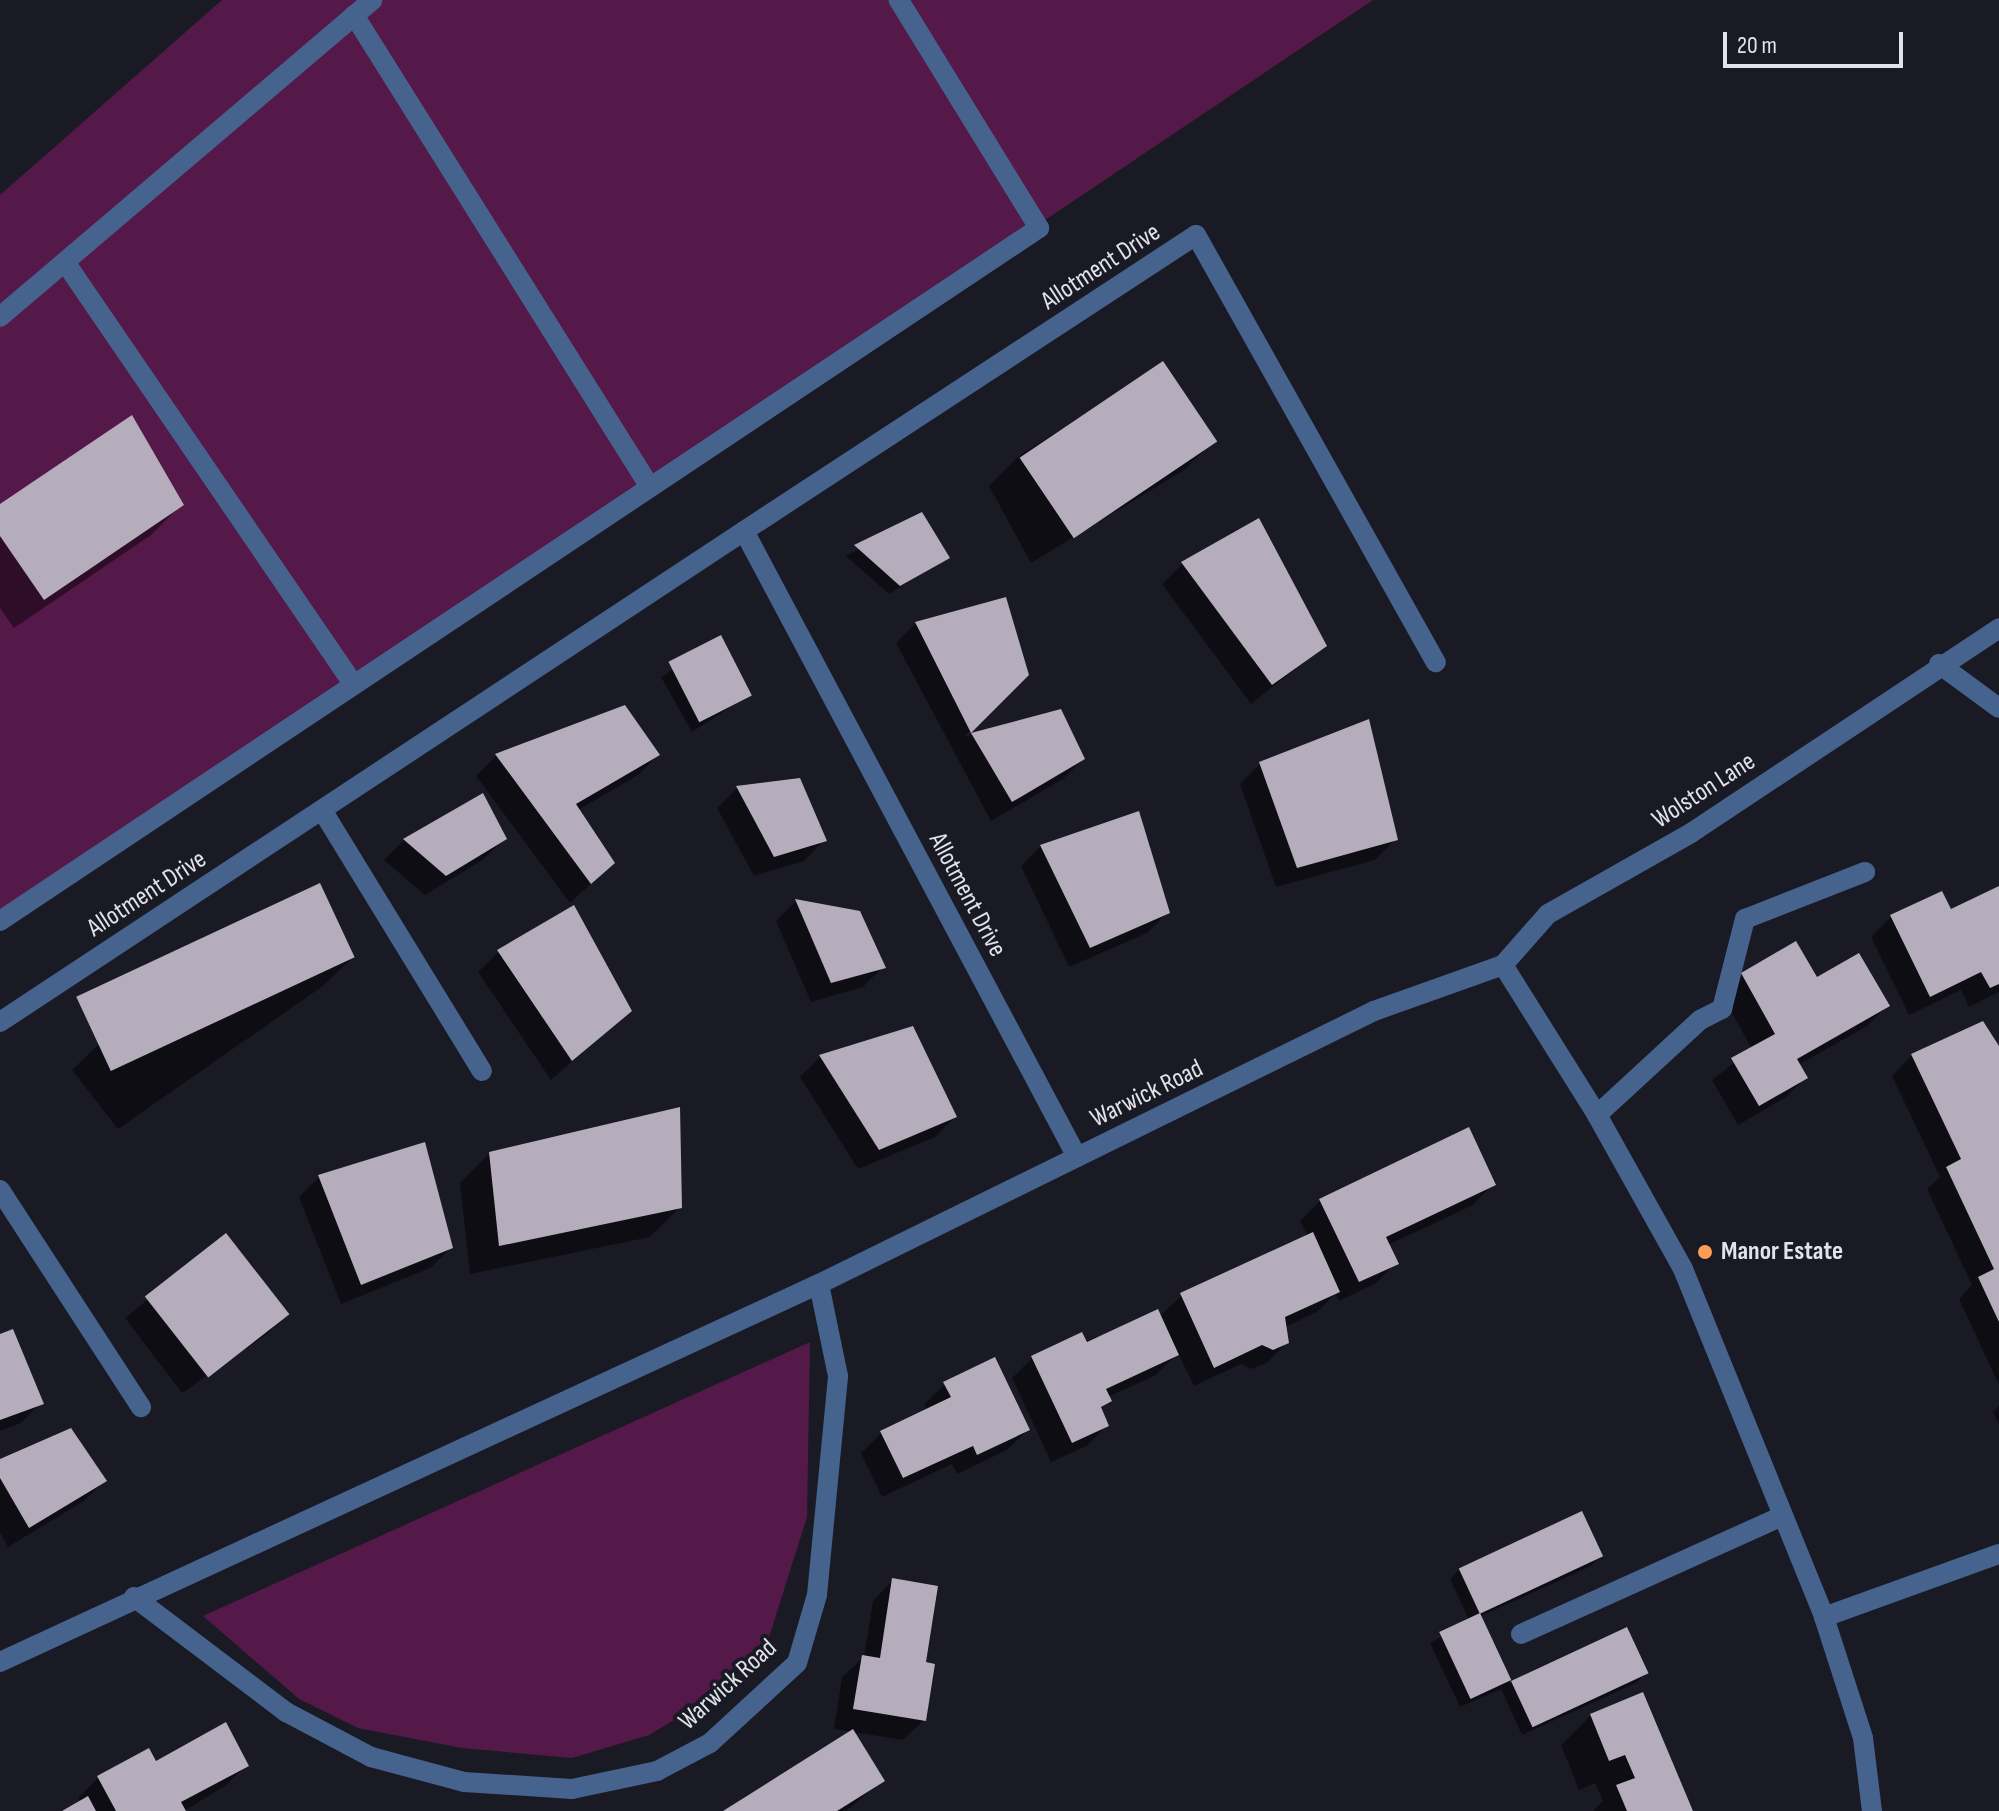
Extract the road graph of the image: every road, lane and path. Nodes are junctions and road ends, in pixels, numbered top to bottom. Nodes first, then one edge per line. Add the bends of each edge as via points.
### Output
1 (372, 0) edge
2 (899, 0) edge
3 (354, 15) junction
4 (65, 262) junction
5 (0, 317) edge
6 (650, 487) junction
7 (744, 531) junction
8 (1999, 628) edge
9 (1436, 662) dead end
10 (1939, 664) junction
11 (354, 685) junction
12 (1999, 708) edge
13 (322, 810) junction
14 (1865, 872) dead end
15 (0, 921) edge
16 (1503, 965) junction
17 (0, 1022) edge
18 (482, 1071) dead end
19 (1597, 1115) junction
20 (1077, 1157) junction
21 (0, 1190) edge
22 (819, 1284) junction
23 (141, 1407) dead end
24 (1782, 1516) junction
25 (1999, 1554) edge
26 (134, 1597) junction
27 (1824, 1617) junction
28 (1521, 1634) dead end
29 (0, 1662) edge
30 (1872, 1811) edge

1 - 3 street
2 - 6 street via 1039,228
3 - 4 street
3 - 6 street
4 - 5 street
4 - 11 street
6 - 11 street
7 - 9 street, Allotment Drive via 1196,235
7 - 13 street, Allotment Drive
7 - 20 street, Allotment Drive
8 - 10 street, Wolston Lane
10 - 12 street
10 - 16 street, Wolston Lane via 1691,833 1548,914
11 - 15 street
13 - 17 street, Allotment Drive
13 - 18 street
14 - 19 street via 1745,919 1722,1009 1700,1020
16 - 19 street
16 - 20 street, Warwick Road via 1374,1011
19 - 24 street via 1683,1269
20 - 22 street, Warwick Road
21 - 23 street
22 - 26 street, Warwick Road
22 - 26 street, Warwick Road via 838,1376 817,1595 797,1663 710,1743 657,1771 572,1789 464,1782 371,1757 286,1712
24 - 27 street
24 - 28 street
25 - 27 street
26 - 29 street, Warwick Road
27 - 30 street via 1863,1738

